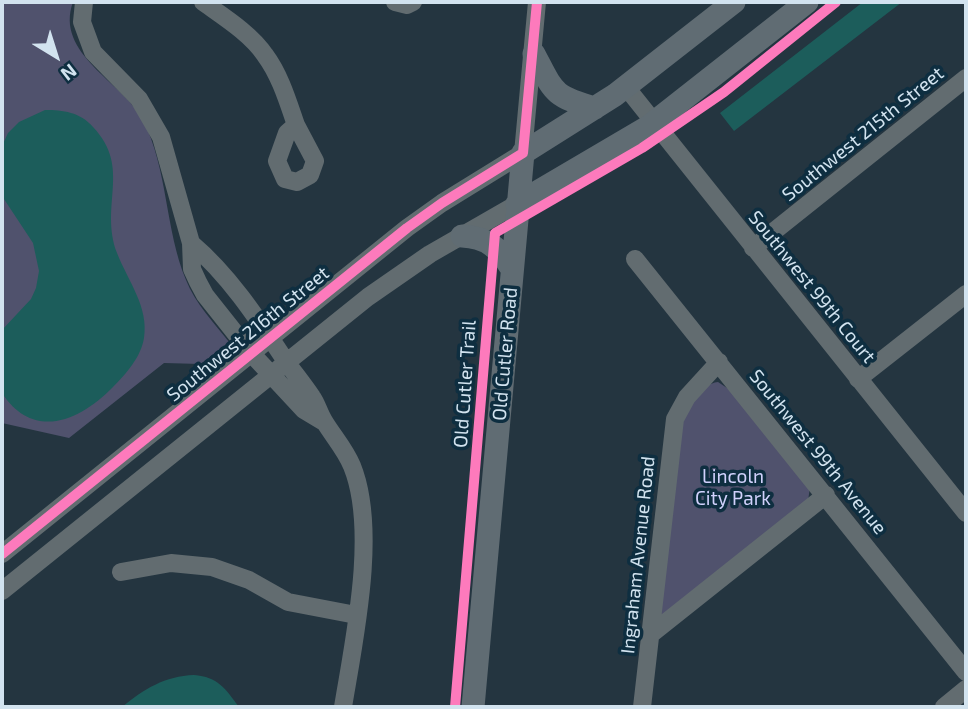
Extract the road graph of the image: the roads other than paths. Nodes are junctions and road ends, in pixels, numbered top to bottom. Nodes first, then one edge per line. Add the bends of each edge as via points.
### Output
1 (84, 2) edge
2 (203, 2) edge
3 (395, 2) edge
4 (413, 2) edge
5 (537, 2) edge
6 (734, 2) edge
7 (807, 2) edge
8 (534, 54) junction
9 (966, 78) edge
10 (626, 87) junction
11 (595, 108) junction
12 (654, 123) junction
13 (296, 125) dead end
14 (523, 153) junction
15 (517, 204) junction
16 (462, 236) junction
17 (191, 243) junction
18 (753, 248) junction
19 (635, 259) dead end
20 (512, 269) junction
21 (966, 294) edge
22 (271, 338) junction
23 (251, 353) junction
24 (287, 362) junction
25 (719, 362) junction
26 (272, 374) junction
27 (858, 379) junction
28 (324, 422) junction
29 (825, 495) junction
30 (965, 508) edge
31 (2, 554) edge
32 (121, 572) dead end
33 (2, 591) edge
34 (356, 615) junction
35 (650, 635) junction
36 (966, 672) edge
37 (966, 689) edge
38 (343, 707) edge
39 (472, 707) edge
40 (642, 707) edge
41 (944, 707) edge

1 - 17 street via 82,22 93,52 139,99 166,149
2 - 13 street via 262,51
3 - 4 street
5 - 8 street, Old Cutler Road
6 - 10 main road, Southwest 216th Street
7 - 12 main road
8 - 11 main road via 561,97
8 - 14 street, Old Cutler Road
9 - 18 street, Southwest 215th Street
10 - 11 main road, Southwest 216th Street
10 - 12 street, Southwest 99th Court
11 - 14 main road, Southwest 216th Street
12 - 15 main road
12 - 18 street, Southwest 99th Court
14 - 15 main road, Old Cutler Road
14 - 22 street, Southwest 216th Street via 442,202
15 - 16 street
15 - 20 main road, Old Cutler Road
16 - 20 main road via 487,241
16 - 24 street via 368,297
17 - 22 street via 211,260
17 - 23 street via 192,269 205,295
18 - 27 street, Southwest 99th Court
19 - 25 street, Southwest 99th Avenue
20 - 39 main road, Old Cutler Road
21 - 27 street
22 - 23 street, Southwest 216th Street
22 - 24 street
23 - 26 street
23 - 31 street, Southwest 216th Street
24 - 26 street
24 - 28 street via 314,399
25 - 29 street, Southwest 99th Avenue
25 - 35 street, Ingraham Avenue Road via 680,408 671,443
26 - 28 street via 304,410
26 - 33 street
27 - 30 street, Southwest 99th Court
28 - 34 street via 347,455 361,495 363,542
29 - 35 street
29 - 36 street, Southwest 99th Avenue
32 - 34 street via 171,563 212,567 249,580 288,603
34 - 38 street
35 - 40 street, Ingraham Avenue Road
37 - 41 street

